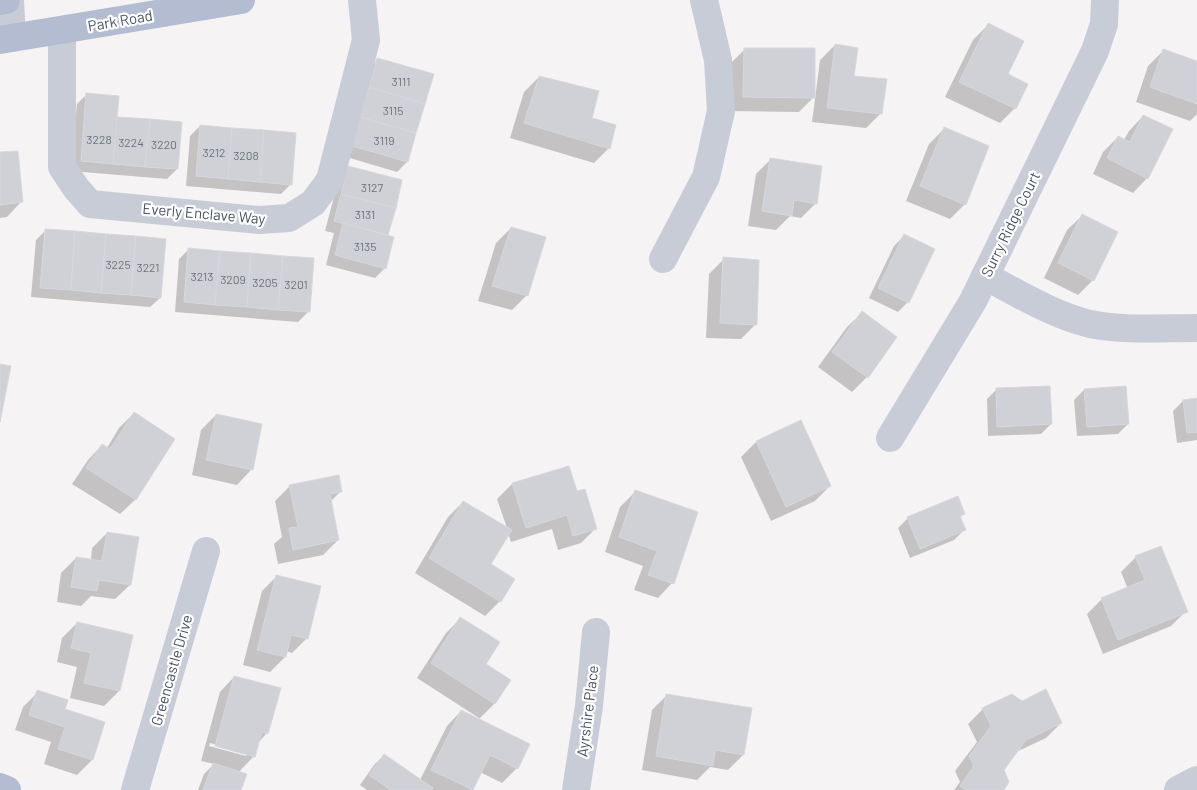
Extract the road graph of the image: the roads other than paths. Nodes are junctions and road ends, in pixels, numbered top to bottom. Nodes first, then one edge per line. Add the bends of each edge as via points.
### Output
1 (6, 0) edge
2 (10, 0) edge
3 (241, 0) edge
4 (362, 0) edge
5 (704, 0) edge
6 (1105, 0) edge
7 (0, 1) edge
8 (62, 30) junction
9 (6, 39) edge
10 (663, 259) dead end
11 (985, 276) junction
12 (1197, 328) edge
13 (890, 438) dead end
14 (206, 551) dead end
15 (596, 632) dead end
16 (1197, 780) edge
17 (0, 787) edge
18 (7, 790) edge
19 (135, 790) edge
20 (576, 790) edge
21 (1178, 790) edge

1 - 7 main road
2 - 9 street
3 - 8 main road, Park Road
4 - 8 street, Everly Enclave Way via 366,40 330,180 313,203 290,218 258,220 90,204 62,166
5 - 10 street via 718,60 720,111 706,177
6 - 11 street, Surry Ridge Court via 1104,24 1095,51
8 - 9 main road, Park Road
11 - 12 street via 1056,313 1090,324 1122,328
11 - 13 street, Surry Ridge Court via 952,339
14 - 19 street, Greencastle Drive
15 - 20 street, Ayrshire Place
16 - 21 street
17 - 18 main road

